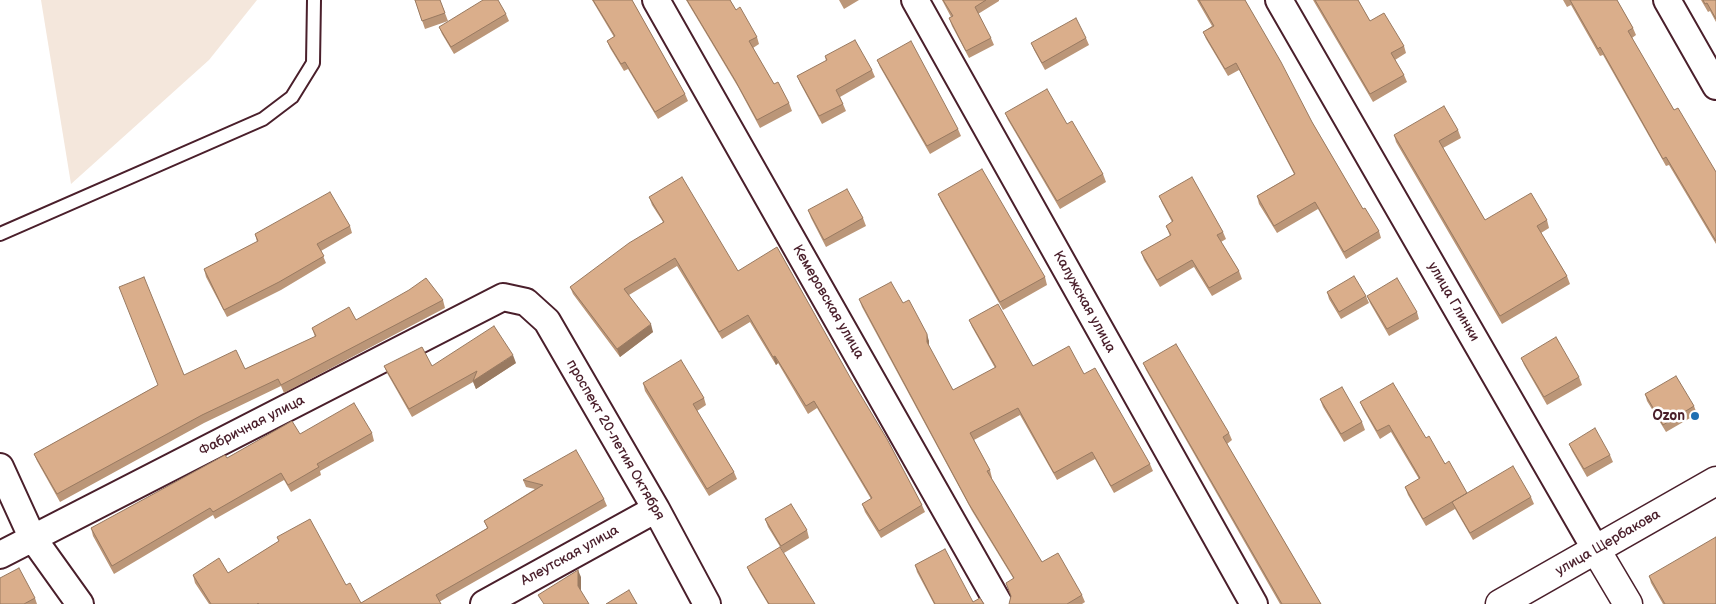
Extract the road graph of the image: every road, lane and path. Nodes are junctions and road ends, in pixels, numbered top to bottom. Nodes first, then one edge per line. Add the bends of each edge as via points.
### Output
1 (314, 0) edge
2 (656, 0) edge
3 (915, 0) edge
4 (1279, 0) edge
5 (1667, 0) edge
6 (1716, 86) edge
7 (0, 234) edge
8 (503, 297) joint
9 (0, 467) edge
10 (1716, 481) edge
11 (656, 509) junction
12 (32, 537) junction
13 (1596, 550) junction
14 (0, 555) edge
15 (80, 604) edge
16 (484, 604) edge
17 (708, 604) edge
18 (999, 604) edge
19 (1254, 604) edge
20 (1500, 604) edge
21 (1628, 604) edge

1 - 7 lane via 313,63 292,97 263,119
2 - 18 street, Кемеровская улица
3 - 19 street, Калужская улица
4 - 13 street, улица Глинки
5 - 6 street
8 - 11 street, проспект 20-летия Октября via 526,302 546,321
8 - 12 street, Фабричная улица
9 - 12 street
10 - 13 street, улица Щербакова
11 - 16 street, Алеутская улица
11 - 17 street, проспект 20-летия Октября
12 - 14 street, Фабричная улица
12 - 15 street
13 - 20 street, улица Щербакова
13 - 21 street, улица Глинки

